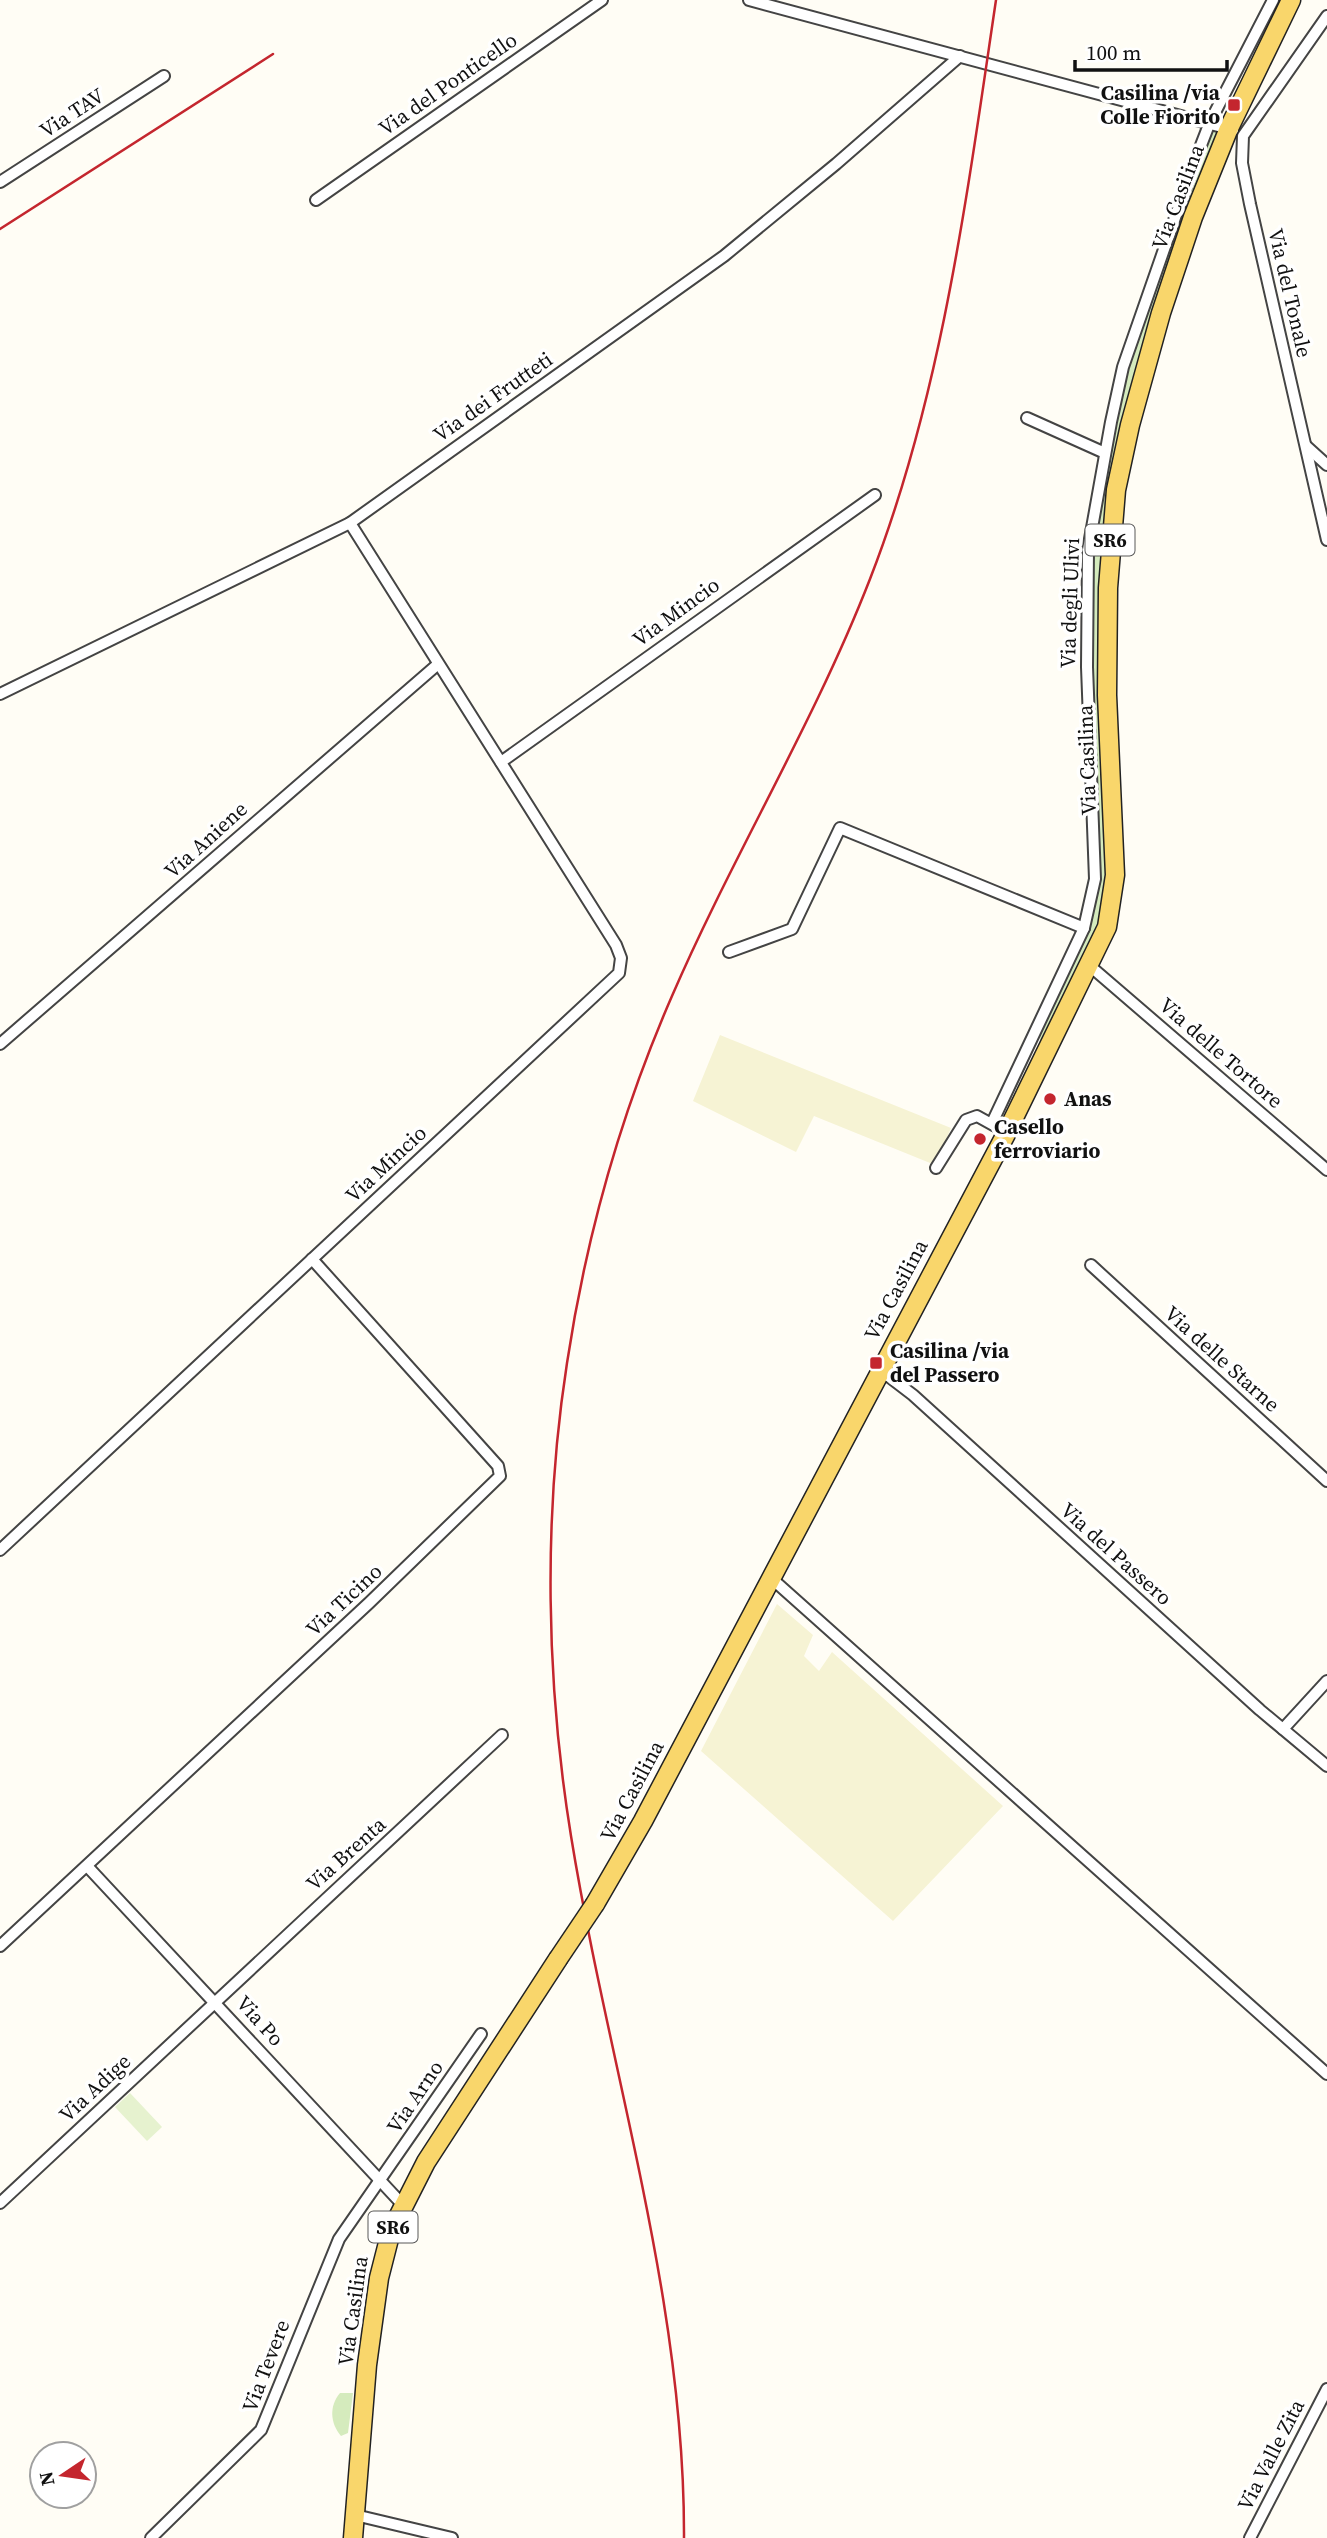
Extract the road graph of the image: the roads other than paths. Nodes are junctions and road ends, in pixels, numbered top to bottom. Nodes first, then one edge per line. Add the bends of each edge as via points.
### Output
1 (602, 0) edge
2 (749, 0) edge
3 (1273, 0) edge
4 (1291, 0) edge
5 (1327, 16) edge
6 (960, 56) junction
7 (164, 76) dead end
8 (1210, 122) junction
9 (1236, 132) junction
10 (0, 182) edge
11 (316, 200) dead end
12 (1027, 418) dead end
13 (1306, 445) junction
14 (1105, 453) junction
15 (1327, 466) edge
16 (874, 495) dead end
17 (350, 523) junction
18 (1327, 540) edge
19 (438, 665) junction
20 (0, 694) edge
21 (501, 762) junction
22 (1084, 928) junction
23 (729, 952) dead end
24 (1090, 966) junction
25 (0, 1044) edge
26 (999, 1129) junction
27 (1325, 1164) edge
28 (936, 1168) dead end
29 (312, 1259) junction
30 (1091, 1265) dead end
31 (879, 1369) junction
32 (1327, 1481) edge
33 (0, 1550) edge
34 (770, 1577) junction
35 (1327, 1681) edge
36 (1283, 1729) junction
37 (502, 1735) dead end
38 (1327, 1766) edge
39 (87, 1866) junction
40 (0, 1946) edge
41 (218, 2003) junction
42 (481, 2034) dead end
43 (1327, 2074) edge
44 (381, 2182) junction
45 (0, 2203) edge
46 (402, 2204) junction
47 (1327, 2389) edge
48 (355, 2515) junction
49 (402, 2531) edge
50 (151, 2538) edge
51 (353, 2538) edge
52 (418, 2538) edge
53 (452, 2538) edge
54 (1250, 2538) edge

1 - 11 street, Via del Ponticello
2 - 6 street
3 - 8 street, Via degli Ulivi
4 - 9 main road, Via Casilina / SR6
5 - 9 street
6 - 8 street
6 - 17 street, Via dei Frutteti via 724,256
7 - 10 street, Via TAV
8 - 9 street
8 - 14 street, Via degli Ulivi via 1123,367
9 - 13 street, Via del Tonale
9 - 24 main road, Via Casilina / SR6 via 1193,217 1161,313 1116,490 1108,575 1107,682 1115,884 1109,921
12 - 14 street
13 - 15 street
13 - 18 street, Via del Tonale
14 - 22 street, Via degli Ulivi via 1088,550 1095,879
16 - 21 street, Via Mincio
17 - 19 street, Via Mincio
17 - 20 street, Via dei Frutteti
19 - 21 street, Via Mincio
19 - 25 street, Via Aniene
21 - 29 street, Via Mincio via 616,945 621,958 619,973
22 - 23 street via 840,828 792,929
22 - 26 street, Via degli Ulivi
24 - 26 main road, Via Casilina / SR6
24 - 27 street, Via delle Tortore
26 - 28 street via 976,1116 964,1122
26 - 31 main road, Via Casilina / SR6
29 - 33 street, Via Mincio
29 - 39 street, Via Ticino via 498,1466 500,1476
30 - 32 street, Via delle Starne
31 - 34 main road, Via Casilina / SR6
31 - 36 street, Via del Passero
34 - 43 street
34 - 46 main road, Via Casilina / SR6, bridge via 595,1904
35 - 36 street
36 - 38 street, Via del Passero
37 - 41 street, Via Brenta
39 - 40 street, Via Ticino
39 - 41 street, Via Po
41 - 44 street, Via Po
41 - 45 street, Via Adige
42 - 44 street, Via Arno
44 - 46 street, Via Po
44 - 50 street, Via Tevere via 339,2239 261,2430
46 - 48 main road, Via Casilina / SR6 via 387,2242 378,2285
47 - 54 street, Via Valle Zita
48 - 49 street
48 - 51 main road, Via Casilina / SR6
49 - 52 street
49 - 53 street

